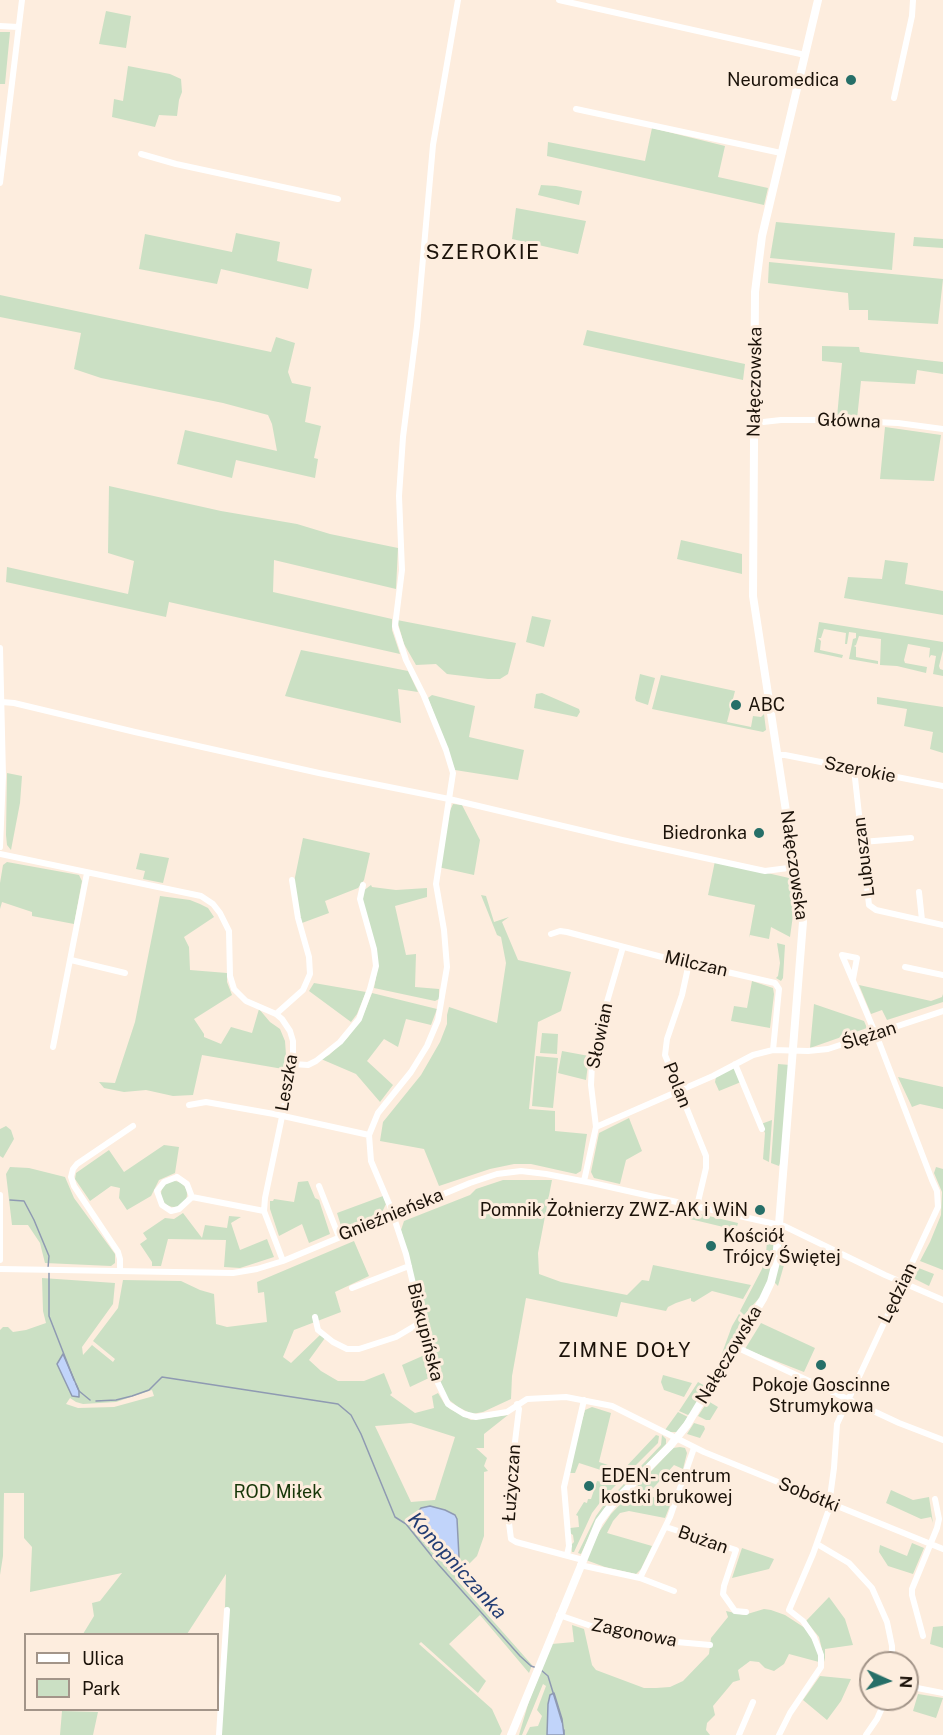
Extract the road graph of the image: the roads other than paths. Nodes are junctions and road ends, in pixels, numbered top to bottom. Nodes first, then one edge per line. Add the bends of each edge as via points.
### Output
1 (22, 0) edge
2 (458, 0) edge
3 (559, 0) edge
4 (818, 0) edge
5 (913, 0) edge
6 (0, 26) edge
7 (18, 27) junction
8 (805, 54) junction
9 (894, 98) dead end
10 (576, 109) dead end
11 (781, 153) junction
12 (141, 154) dead end
13 (0, 183) edge
14 (338, 200) dead end
15 (754, 423) junction
16 (943, 429) edge
17 (0, 648) edge
18 (1, 700) edge
19 (778, 755) junction
20 (2, 763) edge
21 (854, 769) junction
22 (943, 786) edge
23 (449, 799) junction
24 (911, 837) dead end
25 (862, 842) junction
26 (0, 847) edge
27 (0, 854) edge
28 (796, 867) junction
29 (87, 873) junction
30 (292, 880) dead end
31 (363, 885) dead end
32 (919, 892) dead end
33 (922, 920) junction
34 (943, 925) edge
35 (551, 934) dead end
36 (623, 947) junction
37 (71, 960) junction
38 (689, 963) junction
39 (905, 967) dead end
40 (125, 972) dead end
41 (943, 975) edge
42 (852, 980) junction
43 (943, 1011) edge
44 (276, 1014) junction
45 (875, 1034) junction
46 (53, 1047) dead end
47 (773, 1050) junction
48 (794, 1051) junction
49 (293, 1064) junction
50 (735, 1064) junction
51 (678, 1090) junction
52 (189, 1104) dead end
53 (281, 1116) junction
54 (133, 1126) dead end
55 (596, 1126) junction
56 (762, 1129) dead end
57 (369, 1135) junction
58 (584, 1181) junction
59 (319, 1186) dead end
60 (0, 1195) edge
61 (192, 1197) junction
62 (697, 1206) junction
63 (940, 1207) edge
64 (264, 1211) junction
65 (393, 1215) junction
66 (780, 1226) junction
67 (339, 1237) junction
68 (0, 1260) edge
69 (283, 1261) junction
70 (409, 1266) junction
71 (0, 1269) edge
72 (120, 1271) junction
73 (902, 1283) junction
74 (352, 1288) dead end
75 (943, 1300) edge
76 (315, 1317) dead end
77 (423, 1321) junction
78 (735, 1346) junction
79 (847, 1399) junction
80 (584, 1400) junction
81 (517, 1404) junction
82 (676, 1439) junction
83 (943, 1440) edge
84 (694, 1448) junction
85 (936, 1498) dead end
86 (829, 1503) junction
87 (666, 1527) junction
88 (817, 1544) junction
89 (931, 1544) junction
90 (943, 1549) edge
91 (567, 1555) junction
92 (581, 1562) junction
93 (640, 1578) junction
94 (674, 1591) dead end
95 (227, 1610) dead end
96 (746, 1612) dead end
97 (559, 1615) junction
98 (923, 1636) dead end
99 (710, 1645) dead end
100 (892, 1651) edge
101 (919, 1688) edge
102 (943, 1693) edge
103 (753, 1702) dead end
104 (880, 1711) edge
105 (219, 1735) edge
106 (511, 1735) edge
107 (739, 1735) edge
108 (779, 1735) edge
109 (866, 1735) edge

1 - 7 street
2 - 23 street via 433,145 403,436 399,496 402,570 395,626 450,762 453,773
3 - 8 street
4 - 8 main road, Nałęczowska
5 - 9 street
6 - 7 street
7 - 13 street
8 - 11 main road, Nałęczowska
10 - 11 street
11 - 15 main road, Nałęczowska via 756,271
12 - 14 street
15 - 16 street, Główna via 829,420
15 - 19 main road, Nałęczowska via 753,593
17 - 18 street
18 - 20 street
18 - 23 street
19 - 21 street, Szerokie
19 - 28 main road, Nałęczowska
20 - 26 street
21 - 22 street, Szerokie
21 - 25 street, Lubuszan
23 - 28 street via 765,871
23 - 57 street via 437,867 436,892 447,966 438,1020 419,1060 378,1113
24 - 25 street
25 - 33 street, Lubuszan via 869,905
27 - 29 street
28 - 48 main road, Nałęczowska via 803,922
29 - 37 street
29 - 44 street via 208,900 229,931 234,989 246,1001
30 - 44 street via 310,974 303,990
31 - 49 street via 360,899 376,966 359,1019 340,1042 316,1061
32 - 33 street
33 - 34 street, Lubuszan
35 - 36 street, Milczan via 567,932
36 - 38 street, Milczan
36 - 55 street, Słowian via 592,1063
37 - 40 street
37 - 46 street
38 - 47 street, Milczan via 775,983 779,989
38 - 51 street, Polan via 666,1046 667,1063
39 - 41 street
42 - 42 street, Lędzian via 857,958 842,955
42 - 45 street, Lędzian
43 - 45 street, Ślężan
44 - 49 street, Leszka via 292,1036
45 - 48 street, Ślężan via 825,1050
45 - 63 street, Lędzian
47 - 48 street, Ślężan
47 - 50 street
48 - 66 main road, Nałęczowska
49 - 53 street, Leszka
50 - 51 street
50 - 56 street
51 - 55 street
51 - 62 street, Polan via 706,1156
52 - 53 street via 206,1102
53 - 57 street
53 - 64 street, Leszka
54 - 72 street via 77,1164 71,1177 118,1252
55 - 58 street, Słowian
57 - 65 street, Biskupińska via 371,1161
58 - 62 street, Gnieźnieńska
58 - 65 street, Gnieźnieńska via 536,1172 488,1176
59 - 67 street
60 - 68 street
61 - 61 street via 187,1184 177,1177 164,1182 157,1191 162,1205 171,1211
61 - 64 street
62 - 66 street, Gnieźnieńska
63 - 73 street, Lędzian
64 - 69 street, Leszka
65 - 67 street, Gnieźnieńska
65 - 70 street, Biskupińska
66 - 73 street, Gnieźnieńska
66 - 78 main road, Nałęczowska via 771,1282
67 - 69 street, Gnieźnieńska
69 - 72 street, Gnieźnieńska via 233,1273
70 - 74 street, Biskupińska
70 - 77 street, Biskupińska
71 - 72 street, Gnieźnieńska
73 - 75 street, Gnieźnieńska
73 - 79 street, Lędzian
76 - 77 street via 318,1330 333,1342 359,1349 396,1337
77 - 81 street, Biskupińska via 435,1377 448,1404 476,1417 507,1412
78 - 79 street
78 - 82 main road, Nałęczowska
79 - 83 street
79 - 86 street, Lędzian via 837,1424
80 - 81 street, Biskupińska via 527,1399
80 - 82 street, Biskupińska via 616,1408
80 - 91 street via 564,1487
81 - 91 street, Łużyczan via 508,1491 510,1536 516,1542
82 - 84 street, Sobótki
82 - 92 main road, Nałęczowska via 608,1509
84 - 86 street, Sobótki
84 - 87 street, Bużan
85 - 89 street via 939,1519
86 - 88 street, Lędzian
86 - 89 street, Sobótki
87 - 93 street, Bużan
87 - 96 street, Bużan via 736,1550 723,1594 734,1610
88 - 100 street via 849,1563 872,1588 887,1622
88 - 108 street, Lędzian via 789,1610 814,1636 822,1663
89 - 90 street, Sobótki
89 - 98 street via 912,1589
91 - 92 street, Łużyczan
92 - 93 street, Łużyczan
92 - 97 main road, Nałęczowska
93 - 94 street, Łużyczan
95 - 105 street
97 - 99 street, Zagonowa via 655,1640
97 - 106 main road, Nałęczowska
101 - 102 street
103 - 107 street
104 - 109 street

